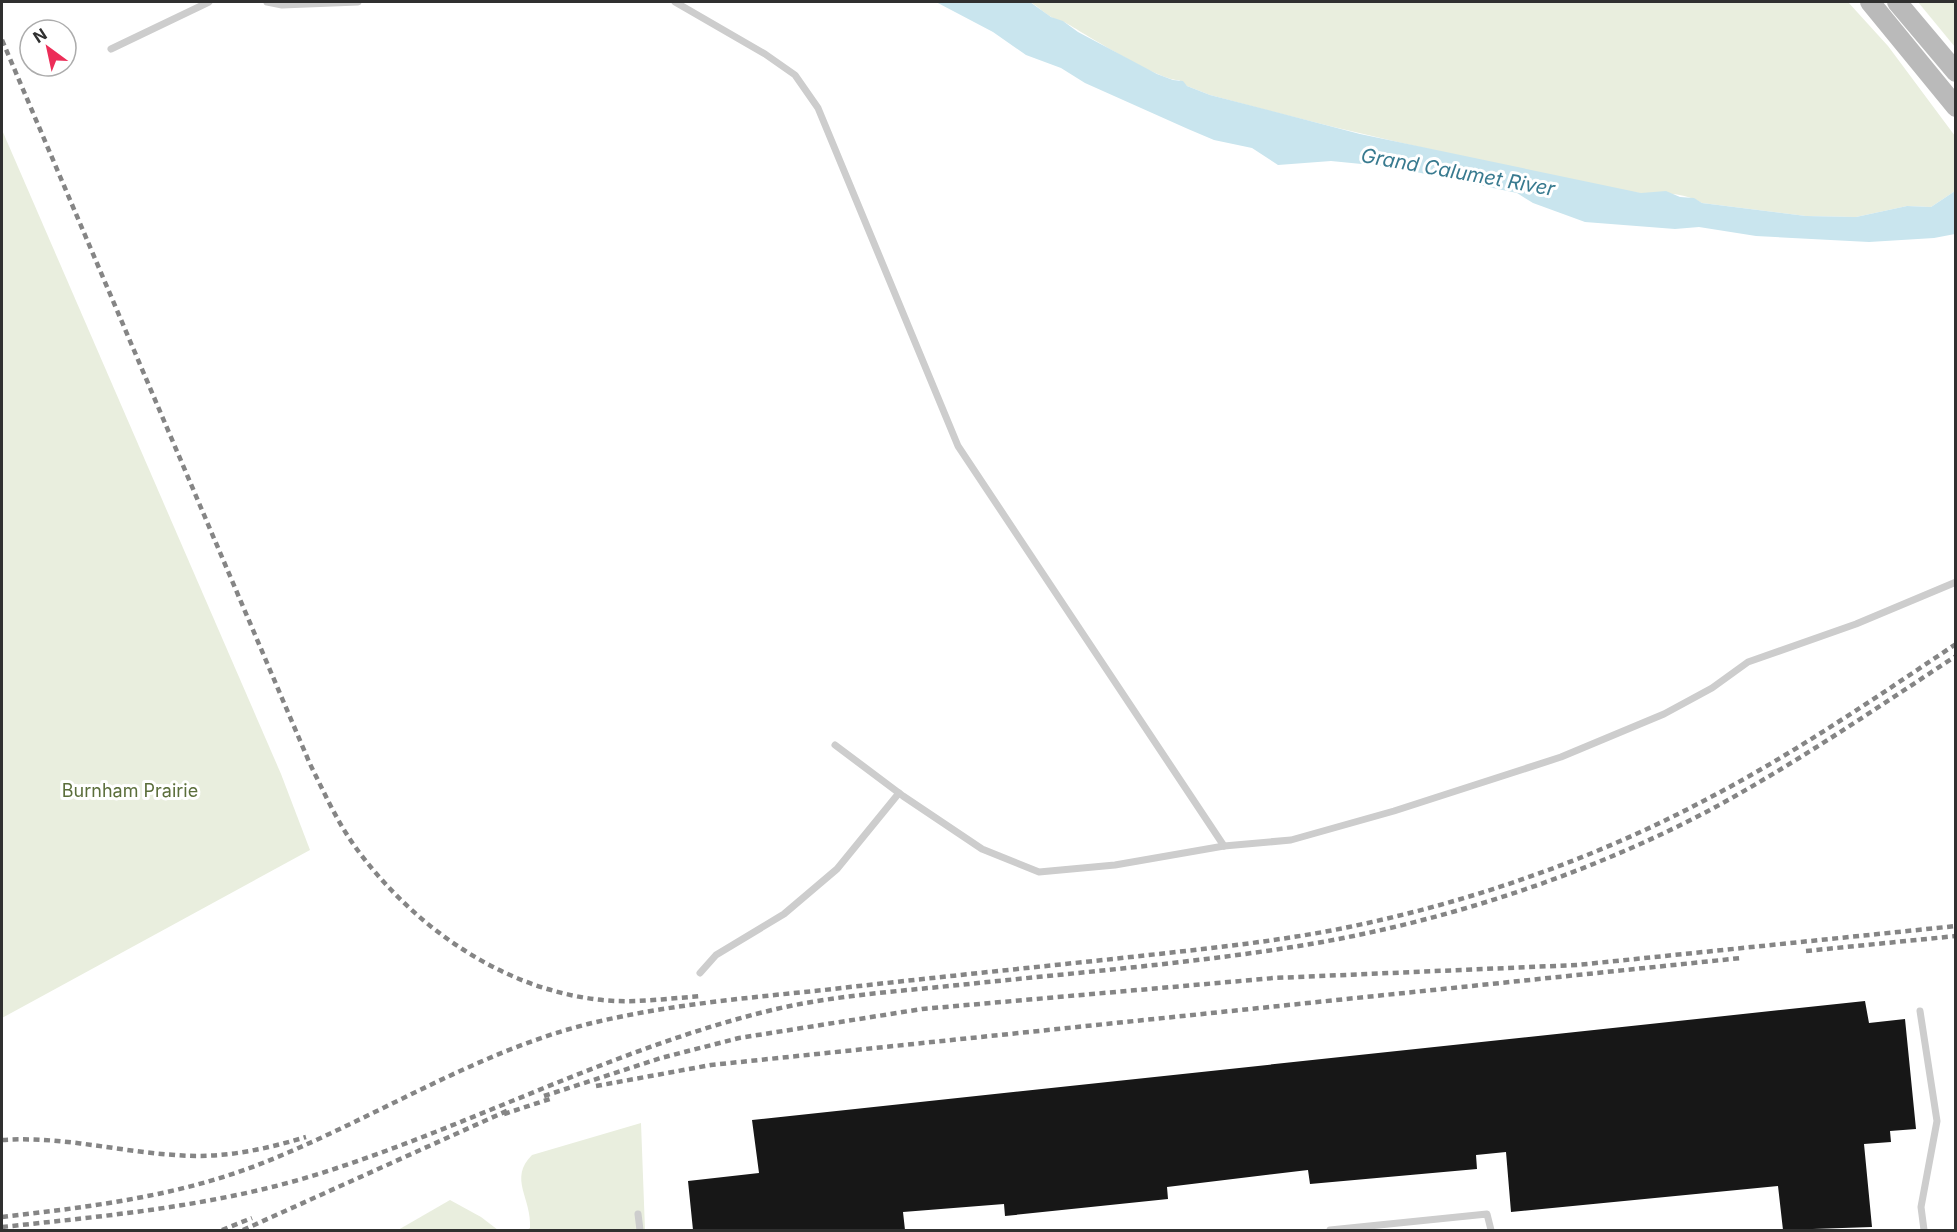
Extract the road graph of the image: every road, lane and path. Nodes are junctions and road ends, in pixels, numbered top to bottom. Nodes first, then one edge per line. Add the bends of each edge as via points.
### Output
1 (209, 2) edge
2 (267, 2) edge
3 (358, 2) edge
4 (675, 2) edge
5 (1870, 2) edge
6 (1897, 2) edge
7 (111, 49) dead end
8 (1956, 72) edge
9 (1956, 107) edge
10 (1956, 582) edge
11 (834, 745) dead end
12 (899, 793) junction
13 (1224, 846) junction
14 (700, 973) dead end
15 (1920, 1011) dead end
16 (638, 1214) dead end
17 (640, 1230) edge
18 (1330, 1230) edge
19 (1491, 1230) edge
20 (1924, 1230) edge

1 - 7 lane
2 - 3 lane
4 - 13 lane via 795,75 818,108 958,446
5 - 9 main road
6 - 8 main road
10 - 13 lane via 1748,662 1712,688 1664,714 1561,757 1291,840
11 - 12 lane
12 - 13 lane via 982,849 1039,872 1115,865
12 - 14 lane via 837,868 784,914 716,955
15 - 20 lane via 1937,1121 1921,1207
16 - 17 lane
18 - 19 lane via 1487,1214

